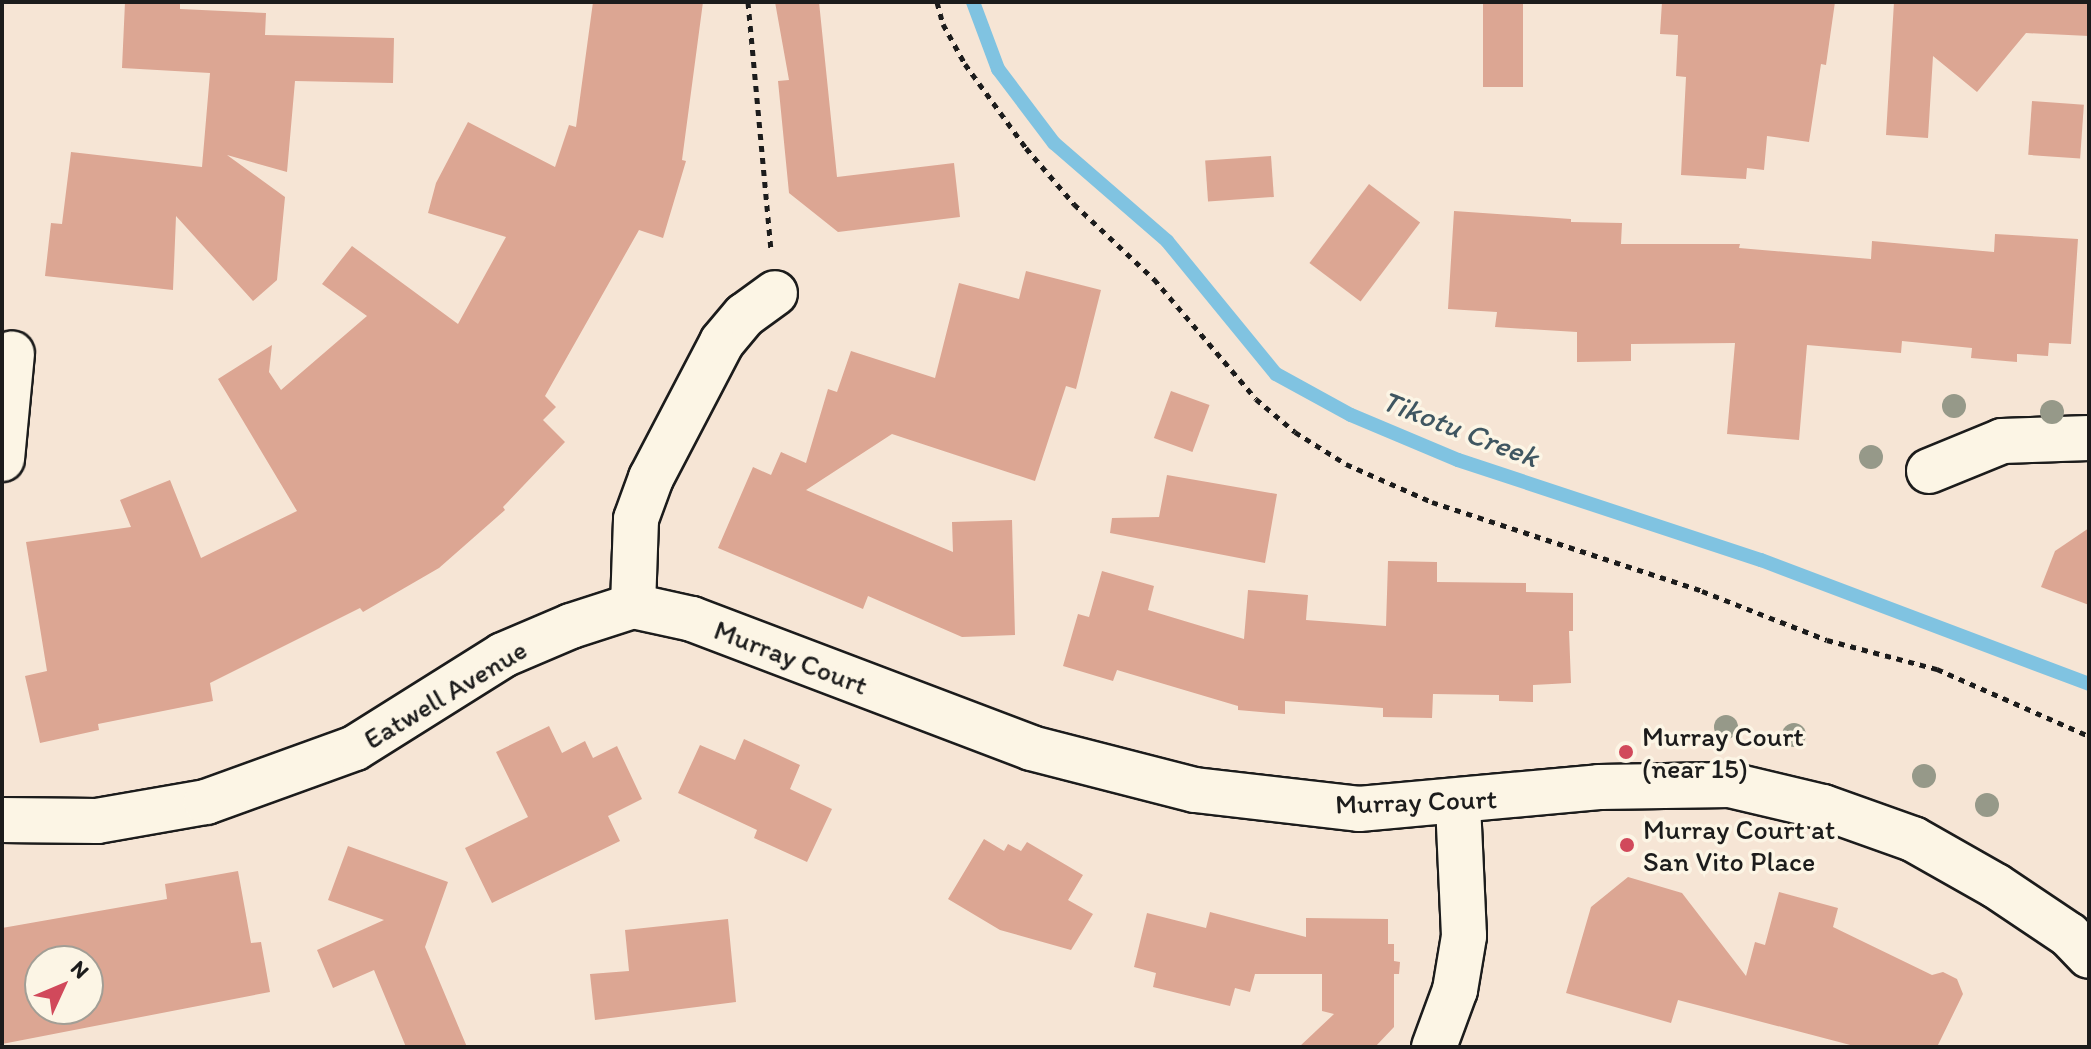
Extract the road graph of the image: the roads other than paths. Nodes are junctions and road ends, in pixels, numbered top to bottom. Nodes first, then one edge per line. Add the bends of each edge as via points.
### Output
1 (775, 293) road end
2 (12, 353) dead end
3 (2089, 438) edge
4 (2, 459) edge
5 (1929, 471) dead end
6 (633, 606) junction
7 (1458, 802) junction
8 (2, 820) edge
9 (2089, 956) edge
10 (1434, 1047) edge

1 - 6 street via 745,315 722,342 651,478 636,519
2 - 4 street
3 - 5 street via 2002,441
6 - 7 street, Murray Court via 692,619 1031,748 1195,790 1359,809
6 - 8 street, Eatwell Avenue via 503,655 355,748 206,802 97,821
7 - 9 street, Murray Court via 1599,787 1730,785 1823,807 1927,847 2009,894 2069,935
7 - 10 street via 1464,936 1455,990

